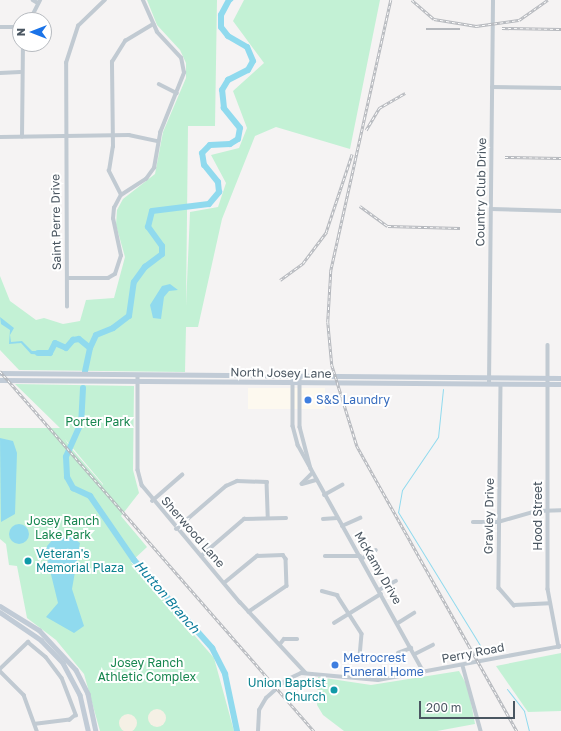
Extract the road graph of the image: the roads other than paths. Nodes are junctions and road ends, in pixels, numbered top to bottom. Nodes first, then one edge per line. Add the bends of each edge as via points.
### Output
1 (33, 0) edge
2 (105, 0) edge
3 (143, 0) edge
4 (493, 0) edge
5 (39, 2) edge
6 (34, 12) edge
7 (153, 24) junction
8 (0, 27) edge
9 (12, 27) edge
10 (22, 52) edge
11 (20, 72) junction
12 (0, 73) edge
13 (159, 84) dead end
14 (492, 87) junction
15 (561, 88) edge
16 (177, 93) junction
17 (112, 135) junction
18 (22, 136) junction
19 (67, 136) junction
20 (0, 137) edge
21 (158, 141) junction
22 (121, 195) junction
23 (491, 209) junction
24 (561, 211) edge
25 (67, 278) junction
26 (67, 307) dead end
27 (548, 345) dead end
28 (0, 373) edge
29 (138, 375) junction
30 (293, 376) junction
31 (300, 376) junction
32 (489, 378) junction
33 (548, 378) junction
34 (561, 378) edge
35 (0, 380) edge
36 (138, 382) junction
37 (292, 382) junction
38 (300, 382) junction
39 (489, 384) junction
40 (501, 384) junction
41 (548, 384) junction
42 (561, 384) edge
43 (312, 474) junction
44 (182, 475) dead end
45 (316, 480) junction
46 (342, 485) dead end
47 (324, 495) junction
48 (152, 501) junction
49 (561, 510) edge
50 (548, 511) junction
51 (268, 518) junction
52 (286, 518) dead end
53 (337, 518) junction
54 (360, 518) dead end
55 (323, 519) dead end
56 (473, 522) dead end
57 (498, 522) junction
58 (342, 526) junction
59 (176, 529) junction
60 (376, 550) dead end
61 (200, 556) junction
62 (324, 556) dead end
63 (360, 557) junction
64 (396, 581) dead end
65 (224, 583) junction
66 (322, 591) dead end
67 (380, 592) junction
68 (549, 603) junction
69 (0, 606) edge
70 (0, 612) edge
71 (249, 612) junction
72 (349, 613) junction
73 (414, 613) dead end
74 (334, 623) dead end
75 (398, 624) junction
76 (297, 639) dead end
77 (280, 644) junction
78 (433, 645) dead end
79 (560, 647) edge
80 (411, 648) junction
81 (398, 653) dead end
82 (415, 654) junction
83 (360, 658) dead end
84 (463, 666) junction
85 (0, 670) edge
86 (76, 670) junction
87 (305, 672) junction
88 (424, 672) junction
89 (70, 674) junction
90 (36, 724) junction
91 (37, 731) edge
92 (88, 731) edge
93 (96, 731) edge
94 (258, 731) edge
95 (481, 731) edge

1 - 5 street
2 - 19 street, Saint Perre Drive via 84,17 68,51
3 - 7 street
4 - 14 street, Country Club Drive
5 - 6 street
7 - 16 street via 184,65
7 - 17 street via 125,41 115,53 111,72
8 - 9 street
10 - 11 street
11 - 12 street
11 - 18 street
13 - 16 street
14 - 15 street
14 - 23 street, Country Club Drive
16 - 21 street
17 - 19 street
17 - 21 street via 136,135
17 - 22 street via 110,179
18 - 19 street
18 - 20 street
19 - 25 street, Saint Perre Drive via 64,189
21 - 22 street via 157,160 151,174
22 - 25 street via 112,219 121,256 115,274 108,278
23 - 24 street
23 - 32 street, Country Club Drive
25 - 26 street, Saint Perre Drive
27 - 33 street, Hood Street
28 - 29 main road, North Josey Lane
29 - 30 main road, North Josey Lane
29 - 36 street, Sherwood Lane
30 - 31 main road, North Josey Lane
30 - 37 street, McKamy Drive
31 - 32 main road, North Josey Lane
31 - 38 street, McKamy Drive
32 - 33 main road, North Josey Lane
32 - 39 street, Country Club Drive
33 - 34 main road, North Josey Lane
33 - 41 street, Hood Street
35 - 36 main road, North Josey Lane
36 - 37 main road, North Josey Lane
36 - 48 street, Sherwood Lane via 138,470 142,485
37 - 38 main road, North Josey Lane
37 - 43 street, McKamy Drive via 295,436
38 - 39 main road, North Josey Lane
38 - 43 street, McKamy Drive via 300,427
39 - 40 main road, North Josey Lane
40 - 41 main road, North Josey Lane
40 - 57 street, Gravley Drive
41 - 42 main road, North Josey Lane
41 - 50 street, Hood Street
43 - 45 street, McKamy Drive
43 - 45 street via 302,484
44 - 48 street
45 - 47 street, McKamy Drive
46 - 47 street
47 - 53 street, McKamy Drive
48 - 59 street, Sherwood Lane
49 - 50 street
50 - 57 street
50 - 68 street, Hood Street
51 - 52 street
51 - 59 street via 266,482 237,481 226,486
51 - 61 street via 244,519
53 - 55 street
53 - 58 street, McKamy Drive
54 - 58 street
56 - 57 street
57 - 68 street, Gravley Drive via 501,594 520,606
58 - 63 street, McKamy Drive
59 - 61 street, Sherwood Lane
60 - 63 street
61 - 65 street, Sherwood Lane
62 - 63 street
63 - 67 street, McKamy Drive
64 - 67 street
65 - 71 street, Sherwood Lane
65 - 71 street via 257,556 283,556 286,559 287,586
66 - 72 street via 337,594
67 - 72 street
67 - 75 street, McKamy Drive
68 - 79 street, Hood Street
69 - 86 main road via 39,630
70 - 89 main road via 41,640
71 - 77 street, Sherwood Lane
72 - 74 street
72 - 83 street via 362,634
73 - 75 street
75 - 80 street, McKamy Drive
76 - 77 street via 284,639
77 - 87 street, Sherwood Lane
78 - 82 street
79 - 84 street, Perry Road
80 - 81 street
80 - 82 street, McKamy Drive
82 - 88 street, McKamy Drive
84 - 88 street, Perry Road
84 - 95 street
85 - 90 street via 24,695
85 - 90 street via 28,642 46,657 62,678 76,715 70,720
86 - 89 main road
86 - 93 main road via 88,694
87 - 88 street, Perry Road via 366,681
87 - 94 street via 286,680 266,698 259,710
89 - 92 main road via 80,695
90 - 91 street

